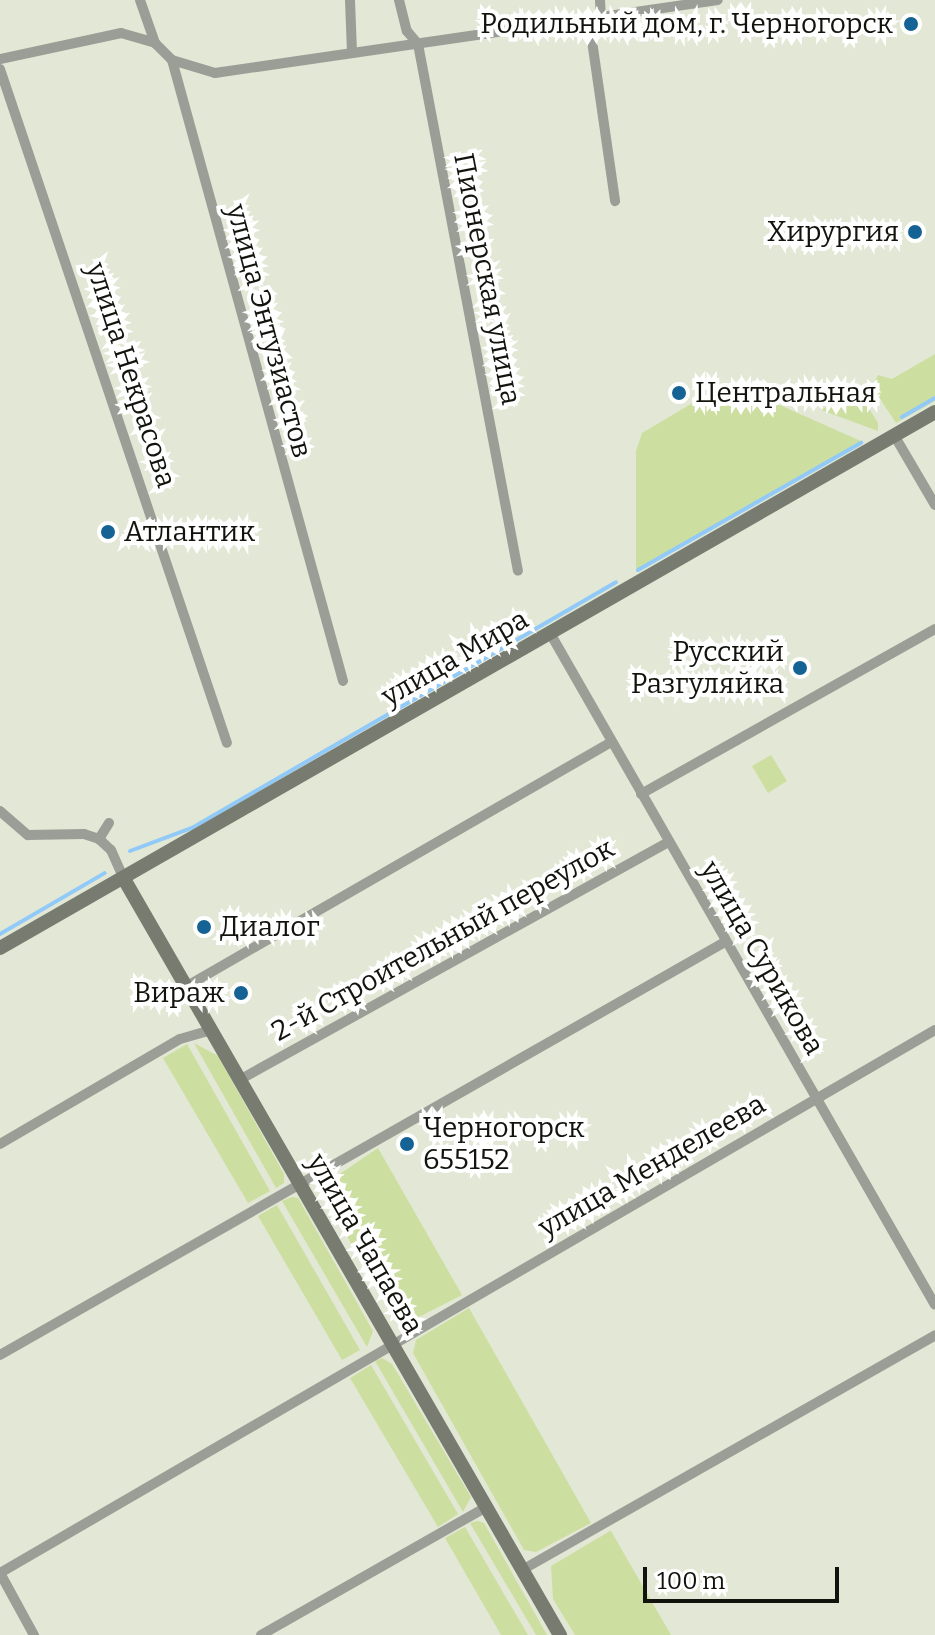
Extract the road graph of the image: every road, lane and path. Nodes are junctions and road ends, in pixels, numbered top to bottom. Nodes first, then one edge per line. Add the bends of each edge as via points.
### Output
1 (140, 0) edge
2 (350, 0) edge
3 (399, 0) edge
4 (600, 0) edge
5 (718, 0) edge
6 (595, 19) junction
7 (155, 43) junction
8 (418, 44) junction
9 (352, 53) junction
10 (0, 59) edge
11 (172, 60) junction
12 (0, 69) edge
13 (615, 201) dead end
14 (935, 412) edge
15 (894, 435) junction
16 (935, 505) edge
17 (518, 571) dead end
18 (935, 629) edge
19 (550, 633) junction
20 (343, 681) dead end
21 (611, 742) junction
22 (227, 743) dead end
23 (641, 794) junction
24 (0, 811) edge
25 (109, 823) dead end
26 (99, 839) junction
27 (668, 842) junction
28 (124, 879) junction
29 (725, 942) junction
30 (0, 948) edge
31 (187, 986) junction
32 (212, 1030) junction
33 (935, 1030) edge
34 (241, 1079) junction
35 (815, 1099) junction
36 (0, 1144) edge
37 (301, 1184) junction
38 (935, 1305) edge
39 (935, 1335) edge
40 (392, 1342) junction
41 (0, 1355) edge
42 (486, 1507) junction
43 (522, 1570) junction
44 (0, 1573) edge
45 (34, 1635) edge
46 (261, 1635) edge
47 (560, 1635) edge

1 - 7 street, улица Энтузиастов
2 - 9 street
3 - 8 street, Пионерская улица via 407,31
4 - 6 street
5 - 6 street
6 - 8 street
6 - 13 street
7 - 10 street via 121,33
7 - 11 street, улица Энтузиастов
8 - 9 street
8 - 17 street, Пионерская улица
9 - 11 street via 215,73
11 - 20 street, улица Энтузиастов
12 - 22 street, улица Некрасова
14 - 15 main road, улица Мира
15 - 16 street
15 - 19 main road, улица Мира
18 - 23 street
19 - 21 street, улица Сурикова
19 - 28 main road, улица Мира
21 - 23 street, улица Сурикова
21 - 31 street
23 - 27 street, улица Сурикова
24 - 26 street via 28,835 84,834
25 - 26 street
26 - 28 street via 111,850
27 - 29 street, улица Сурикова
27 - 34 street, 2-й Строительный переулок
28 - 30 main road, улица Мира
28 - 31 main road, улица Чапаева
29 - 35 street, улица Сурикова
29 - 37 street
31 - 32 main road, улица Чапаева
32 - 34 main road, улица Чапаева
32 - 36 street via 180,1039
33 - 35 street, улица Менделеева
34 - 37 main road, улица Чапаева
35 - 38 street, улица Сурикова
35 - 40 street, улица Менделеева
37 - 40 main road, улица Чапаева
37 - 41 street
39 - 43 street
40 - 42 main road, улица Чапаева
40 - 44 street, улица Менделеева
42 - 43 main road, улица Чапаева
42 - 46 street
43 - 47 main road, улица Чапаева
44 - 45 street

